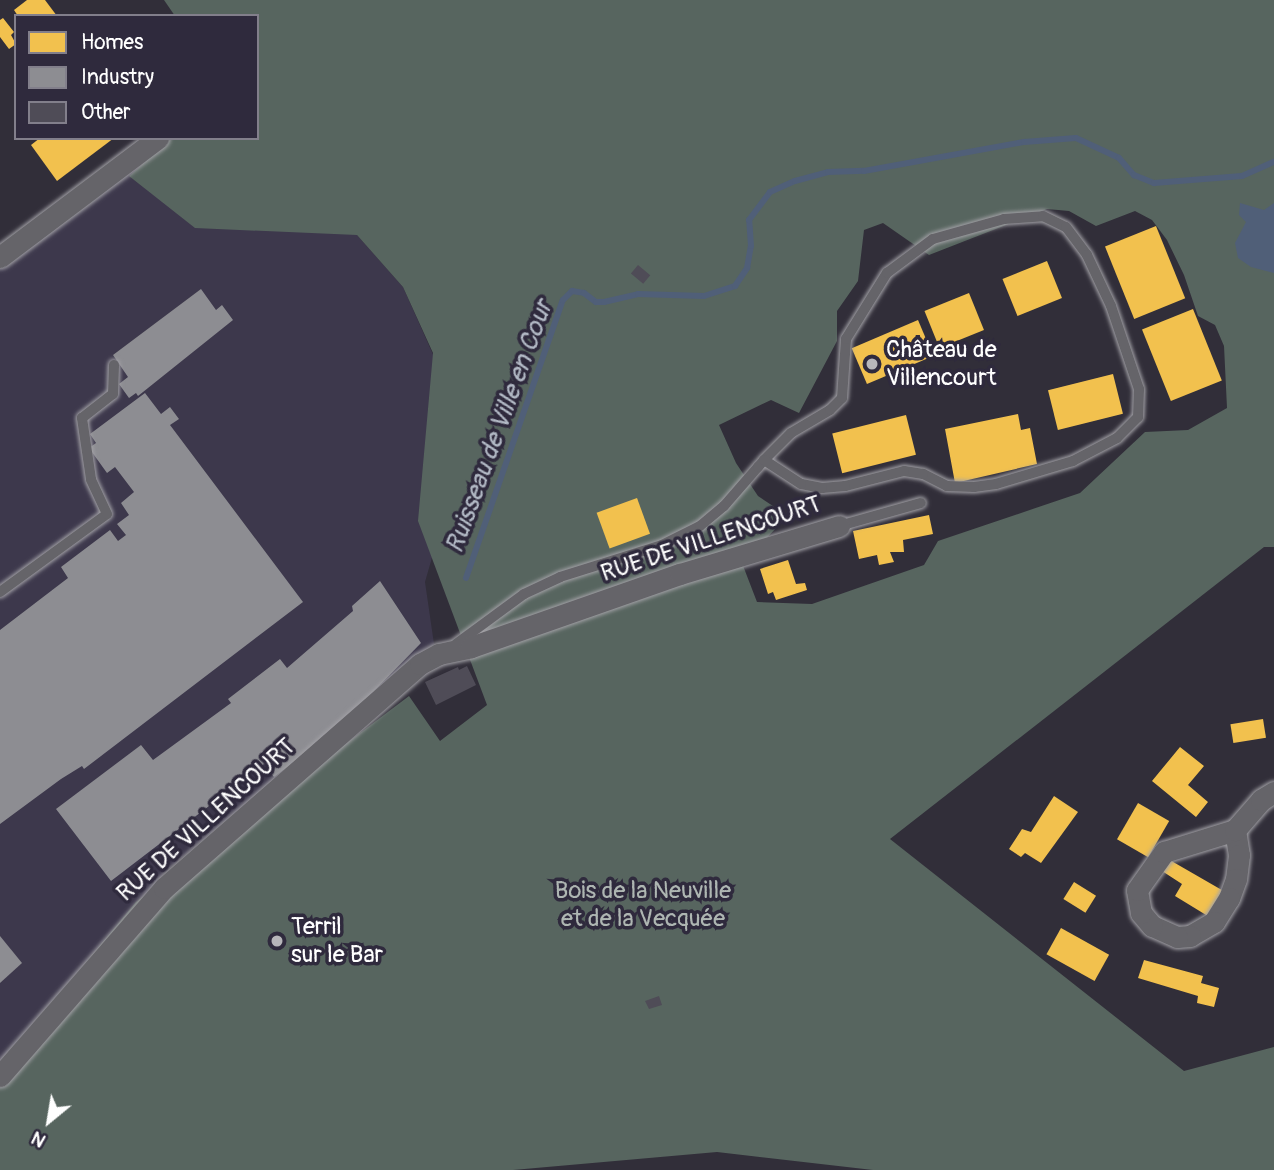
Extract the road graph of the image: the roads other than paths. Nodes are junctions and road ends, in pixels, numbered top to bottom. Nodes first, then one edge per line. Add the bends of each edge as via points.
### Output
1 (155, 140) edge
2 (0, 257) edge
3 (114, 365) dead end
4 (764, 460) junction
5 (921, 503) dead end
6 (839, 526) joint
7 (0, 592) edge
8 (439, 654) junction
9 (1274, 792) edge
10 (1236, 830) junction
11 (0, 1076) edge

1 - 2 street
3 - 7 lane via 113,394 82,418 91,479 107,514
4 - 4 lane, RUE DE VILLENCOURT via 802,484 822,488 904,471 947,486 974,487 1073,461 1117,438 1138,417 1139,388 1111,306 1087,255 1066,227 1043,216 1004,219 933,239 887,273 846,339 842,398 830,411 791,433
4 - 8 lane, RUE DE VILLENCOURT via 700,526 662,545 524,594
5 - 6 lane, RUE DE VILLENCOURT
6 - 8 street, RUE DE VILLENCOURT
8 - 11 street, RUE DE VILLENCOURT via 420,664 164,887
9 - 10 street via 1261,800
10 - 10 street via 1164,852 1136,890 1141,913 1152,926 1177,937 1200,932 1214,922 1236,879

